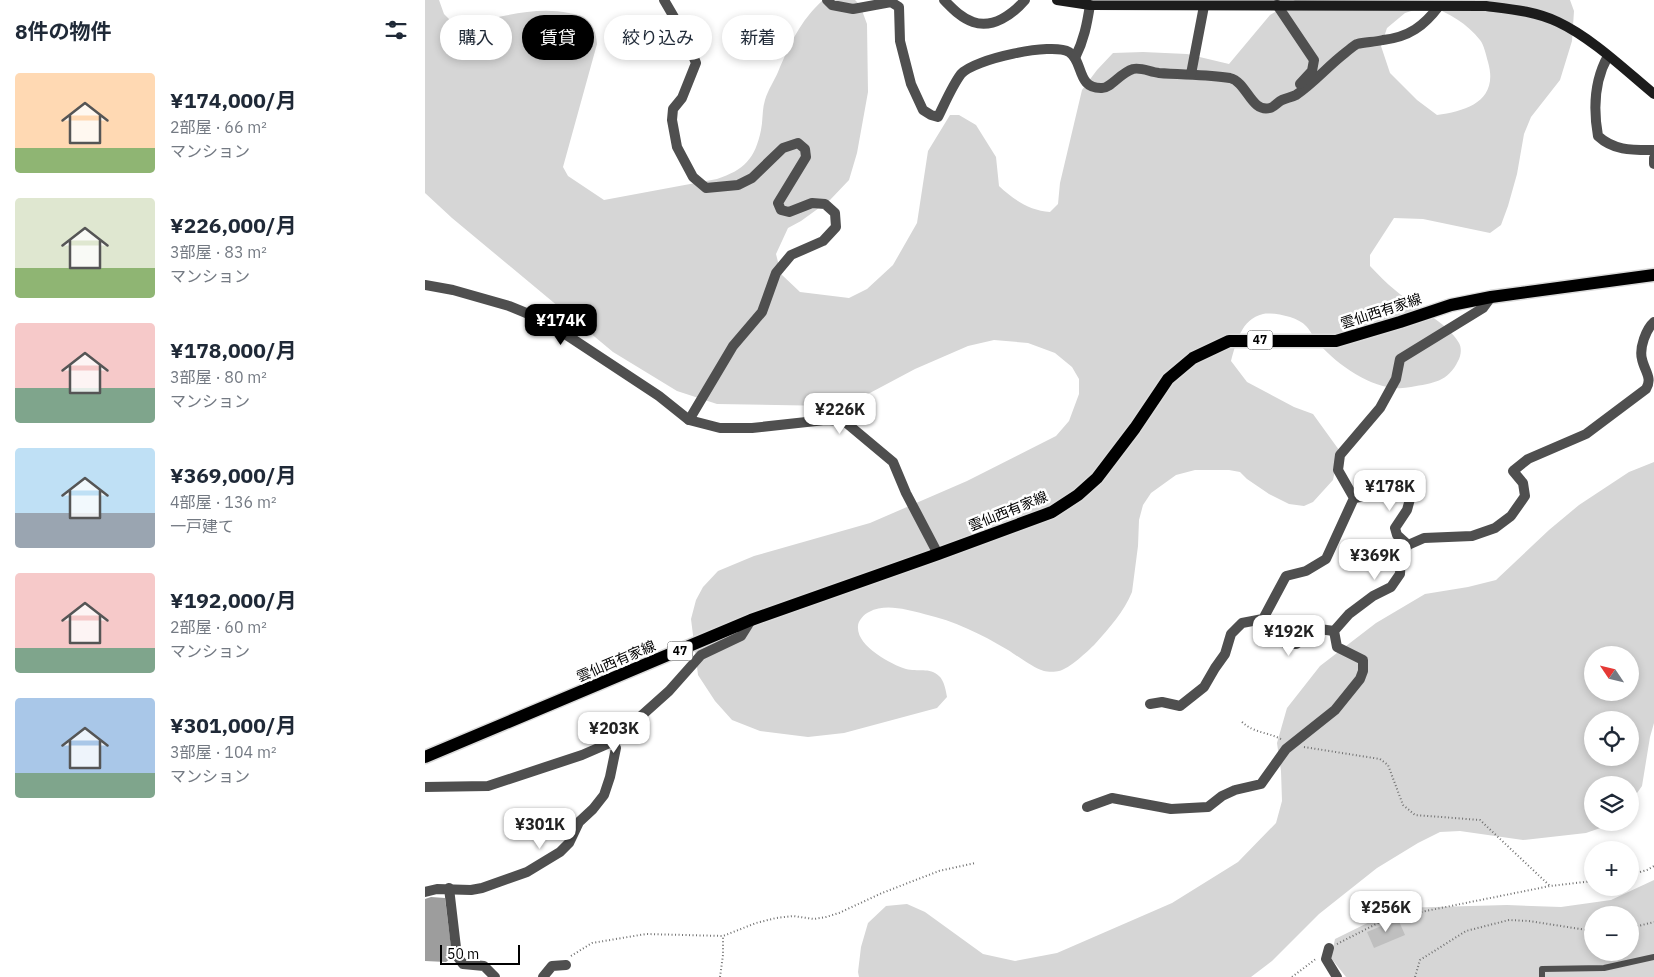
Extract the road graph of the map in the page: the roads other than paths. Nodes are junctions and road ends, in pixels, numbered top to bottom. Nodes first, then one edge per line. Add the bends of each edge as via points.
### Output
1 (664, 0) edge
2 (827, 0) edge
3 (944, 0) edge
4 (1025, 0) edge
5 (1057, 0) edge
6 (1090, 5) junction
7 (1277, 5) junction
8 (1204, 6) junction
9 (1439, 6) junction
10 (1608, 56) junction
11 (1075, 58) junction
12 (1191, 74) junction
13 (1654, 94) edge
14 (1283, 100) junction
15 (1654, 150) edge
16 (1654, 158) edge
17 (1654, 164) edge
18 (1654, 275) edge
19 (425, 285) edge
20 (1491, 297) junction
21 (1654, 322) edge
22 (689, 420) junction
23 (1353, 498) junction
24 (1408, 545) junction
25 (938, 554) junction
26 (1263, 618) junction
27 (751, 620) junction
28 (1334, 630) junction
29 (1150, 704) dead end
30 (613, 742) junction
31 (425, 757) edge
32 (425, 787) edge
33 (1087, 807) dead end
34 (449, 888) junction
35 (425, 892) edge
36 (1329, 948) road end
37 (1654, 957) edge
38 (566, 964) road end
39 (495, 977) edge
40 (543, 977) edge
41 (1337, 977) edge
42 (1542, 977) edge

1 - 22 street via 696,63 682,98 673,109 672,120 677,147 693,177 706,188 738,185 752,178 783,148 798,143 805,149 806,157 778,203 781,210 789,212 812,202 825,204 835,213 836,227 823,242 791,255 776,273 762,312 733,346
2 - 11 street via 832,5 853,9 891,2 899,7 900,41 911,84 923,110 938,117 962,74 975,64 1034,49 1060,49
3 - 4 street via 973,22 988,24 1006,18
5 - 6 street
6 - 8 street
6 - 11 street via 1087,28
7 - 8 street
7 - 9 street
7 - 14 street via 1314,60 1309,75
8 - 12 street
9 - 10 street via 1486,6 1527,11 1557,22
9 - 14 street via 1411,33 1356,44 1295,96
10 - 13 street
10 - 15 street via 1601,68 1595,93 1598,136 1605,143 1623,149
11 - 12 street via 1085,82 1104,89 1123,72 1136,68
12 - 14 street via 1232,79 1261,108 1271,108
16 - 17 street
18 - 20 main road, 雲仙西有家線 / 47
19 - 22 street via 500,303 536,317 659,396
20 - 23 street via 1483,308 1400,359 1397,379 1380,408 1341,455 1338,470
20 - 25 main road, 雲仙西有家線 / 47 via 1451,305 1336,341 1229,342 1193,358 1169,379 1097,478 1078,495 1052,512
21 - 24 street via 1646,332 1641,357 1649,378 1646,389 1586,434 1528,459 1513,471 1523,483 1525,496 1511,516 1495,528 1472,536 1425,538
22 - 25 street via 720,428 844,421 893,462
23 - 24 street via 1406,493 1410,499 1407,510 1395,528 1397,535
23 - 26 street via 1326,559 1306,571 1286,576
24 - 28 street via 1401,556 1400,574 1391,587 1349,614
25 - 27 main road, 雲仙西有家線 / 47
26 - 28 street via 1286,644 1296,644 1319,629
26 - 29 street via 1242,623 1231,634 1225,654 1204,687 1180,706 1162,702
27 - 30 street via 741,636 701,656
27 - 31 main road, 雲仙西有家線 / 47
28 - 33 street via 1337,646 1363,660 1360,679 1335,710 1286,749 1261,784 1228,793 1208,807 1171,809 1112,798
30 - 32 street via 488,786
30 - 34 street via 616,748 603,795 579,822 565,848 527,872 482,888
34 - 35 street
34 - 39 street via 457,956 463,964 487,968
36 - 41 street via 1326,959
37 - 42 lane via 1603,968 1542,969
38 - 40 street via 552,966

